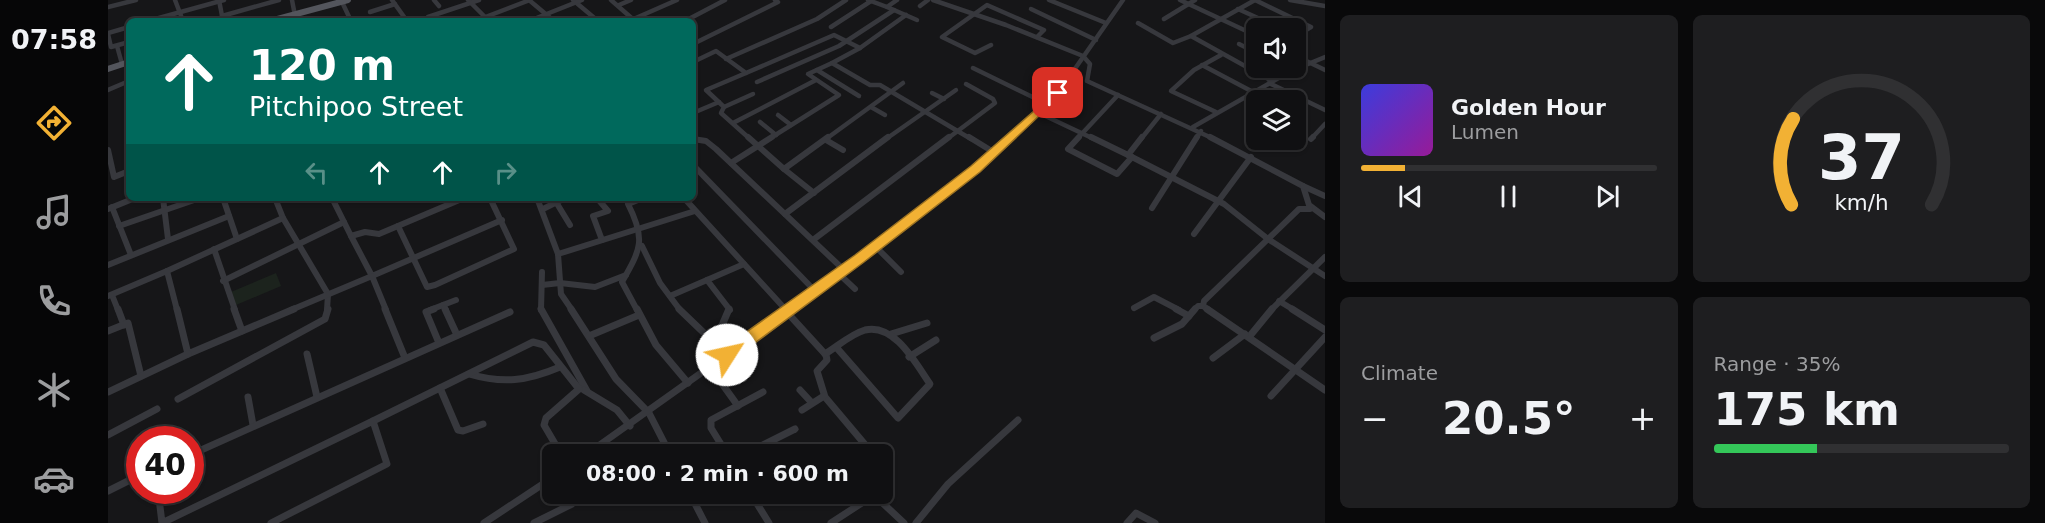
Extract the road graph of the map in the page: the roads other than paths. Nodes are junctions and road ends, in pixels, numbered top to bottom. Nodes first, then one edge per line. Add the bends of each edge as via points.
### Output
1 (136, 0) edge
2 (175, 0) edge
3 (221, 0) edge
4 (279, 0) edge
5 (292, 0) edge
6 (434, 0) edge
7 (479, 0) edge
8 (530, 0) edge
9 (582, 0) edge
10 (611, 0) edge
11 (631, 0) edge
12 (677, 0) edge
13 (725, 0) edge
14 (785, 0) edge
15 (846, 0) edge
16 (897, 0) edge
17 (928, 0) edge
18 (936, 0) edge
19 (1049, 0) edge
20 (1123, 0) edge
21 (1180, 0) edge
22 (1195, 0) edge
23 (1255, 0) edge
24 (1290, 0) edge
25 (340, 1) edge
26 (469, 1) edge
27 (574, 1) edge
28 (776, 1) edge
29 (869, 1) edge
30 (262, 2) edge
31 (393, 2) edge
32 (1189, 4) junction
33 (619, 5) junction
34 (439, 6) dead end
35 (920, 6) dead end
36 (1325, 6) edge
37 (108, 7) edge
38 (887, 7) junction
39 (1031, 9) dead end
40 (1238, 9) junction
41 (894, 10) junction
42 (178, 12) junction
43 (370, 12) dead end
44 (546, 14) junction
45 (974, 14) junction
46 (906, 15) junction
47 (428, 17) dead end
48 (158, 18) edge
49 (181, 18) edge
50 (223, 18) edge
51 (297, 18) edge
52 (349, 18) edge
53 (405, 18) edge
54 (486, 18) edge
55 (489, 18) edge
56 (536, 18) edge
57 (551, 18) edge
58 (594, 18) edge
59 (631, 18) edge
60 (637, 18) edge
61 (691, 18) edge
62 (1221, 18) junction
63 (1258, 18) edge
64 (1292, 18) edge
65 (1164, 19) dead end
66 (917, 20) dead end
67 (1106, 23) junction
68 (1138, 23) dead end
69 (831, 27) dead end
70 (126, 28) edge
71 (1246, 30) edge
72 (108, 33) edge
73 (1191, 36) junction
74 (1037, 37) junction
75 (1096, 40) junction
76 (696, 42) edge
77 (846, 42) junction
78 (126, 43) edge
79 (1239, 44) dead end
80 (991, 45) dead end
81 (117, 46) junction
82 (860, 48) junction
83 (1246, 48) edge
84 (1221, 55) junction
85 (1083, 56) junction
86 (1325, 57) edge
87 (726, 59) junction
88 (696, 61) edge
89 (1306, 61) edge
90 (125, 63) edge
91 (832, 63) junction
92 (1311, 63) junction
93 (1202, 65) junction
94 (1306, 65) edge
95 (973, 68) dead end
96 (108, 69) edge
97 (817, 70) junction
98 (1325, 70) edge
99 (746, 73) junction
100 (1278, 78) edge
101 (816, 80) junction
102 (126, 82) edge
103 (757, 82) dead end
104 (1271, 82) junction
105 (903, 83) dead end
106 (966, 84) dead end
107 (108, 90) edge
108 (956, 90) dead end
109 (1258, 90) edge
110 (1246, 91) edge
111 (891, 92) junction
112 (933, 93) dead end
113 (753, 94) dead end
114 (1118, 95) junction
115 (858, 96) dead end
116 (1246, 97) edge
117 (944, 99) junction
118 (718, 102) junction
119 (1047, 104) junction
120 (724, 107) junction
121 (871, 107) junction
122 (1325, 110) edge
123 (696, 112) edge
124 (924, 112) junction
125 (1216, 112) junction
126 (1039, 113) junction
127 (1161, 114) junction
128 (778, 115) dead end
129 (885, 115) dead end
130 (760, 122) dead end
131 (733, 123) junction
132 (1325, 124) edge
133 (791, 125) junction
134 (1193, 128) junction
135 (955, 130) junction
136 (1201, 131) junction
137 (1084, 133) junction
138 (776, 135) junction
139 (696, 139) edge
140 (1311, 139) dead end
141 (826, 140) junction
142 (760, 147) junction
143 (108, 150) edge
144 (843, 150) dead end
145 (995, 153) junction
146 (1130, 156) junction
147 (1251, 157) junction
148 (731, 163) junction
149 (696, 168) edge
150 (784, 169) junction
151 (126, 172) edge
152 (1173, 177) junction
153 (111, 178) edge
154 (1303, 186) junction
155 (814, 194) junction
156 (1325, 196) edge
157 (1218, 200) junction
158 (128, 201) edge
159 (164, 201) edge
160 (192, 201) edge
161 (224, 201) edge
162 (276, 201) edge
163 (334, 201) edge
164 (457, 201) edge
165 (492, 201) edge
166 (539, 201) edge
167 (600, 201) edge
168 (636, 201) edge
169 (687, 201) edge
170 (556, 202) joint
171 (110, 208) edge
172 (1152, 208) dead end
173 (543, 209) junction
174 (1310, 209) junction
175 (167, 211) junction
176 (696, 211) junction
177 (785, 214) junction
178 (229, 216) junction
179 (1325, 217) edge
180 (283, 218) junction
181 (502, 220) junction
182 (345, 222) junction
183 (570, 225) dead end
184 (120, 226) junction
185 (398, 226) junction
186 (641, 228) junction
187 (1194, 234) dead end
188 (351, 236) junction
189 (168, 239) junction
190 (237, 239) junction
191 (1268, 239) junction
192 (602, 240) junction
193 (813, 240) junction
194 (299, 244) junction
195 (642, 246) junction
196 (875, 246) junction
197 (214, 249) junction
198 (558, 254) junction
199 (130, 255) junction
200 (1325, 257) edge
201 (414, 258) junction
202 (744, 264) junction
203 (108, 265) edge
204 (1312, 268) junction
205 (167, 271) junction
206 (542, 272) dead end
207 (841, 272) junction
208 (901, 272) dead end
209 (627, 275) junction
210 (372, 276) junction
211 (1325, 276) edge
212 (707, 280) junction
213 (223, 281) junction
214 (560, 283) junction
215 (542, 285) junction
216 (855, 289) dead end
217 (815, 291) junction
218 (328, 294) junction
219 (110, 296) edge
220 (670, 296) junction
221 (456, 300) dead end
222 (1279, 301) junction
223 (443, 305) junction
224 (1203, 306) junction
225 (1134, 308) dead end
226 (510, 312) dead end
227 (786, 313) junction
228 (639, 315) junction
229 (1189, 316) junction
230 (927, 323) dead end
231 (124, 325) junction
232 (1325, 330) edge
233 (108, 331) edge
234 (242, 331) junction
235 (891, 334) junction
236 (457, 335) junction
237 (1247, 335) junction
238 (589, 336) junction
239 (1325, 337) edge
240 (1154, 338) dead end
241 (936, 340) dead end
242 (439, 343) junction
243 (714, 344) junction
244 (836, 347) junction
245 (188, 354) junction
246 (307, 354) dead end
247 (825, 354) junction
248 (727, 355) junction
249 (909, 357) junction
250 (405, 358) junction
251 (1213, 358) dead end
252 (560, 367) junction
253 (710, 368) junction
254 (1295, 370) junction
255 (469, 374) junction
256 (141, 376) junction
257 (688, 383) junction
258 (440, 388) junction
259 (583, 390) junction
260 (800, 390) dead end
261 (1325, 390) edge
262 (108, 392) edge
263 (763, 392) dead end
264 (248, 396) dead end
265 (824, 396) junction
266 (1271, 396) dead end
267 (317, 397) junction
268 (178, 399) dead end
269 (812, 403) junction
270 (738, 406) junction
271 (157, 409) dead end
272 (802, 410) dead end
273 (649, 413) junction
274 (1018, 420) dead end
275 (373, 422) junction
276 (483, 424) dead end
277 (253, 425) junction
278 (630, 426) junction
279 (795, 429) dead end
280 (108, 435) edge
281 (555, 444) edge
282 (602, 444) edge
283 (665, 444) edge
284 (721, 444) edge
285 (765, 444) edge
286 (865, 444) edge
287 (204, 448) edge
288 (126, 482) edge
289 (542, 485) edge
290 (108, 491) edge
291 (160, 504) edge
292 (572, 504) dead end
293 (695, 504) edge
294 (757, 504) edge
295 (860, 504) edge
296 (884, 504) edge
297 (836, 522) edge
298 (162, 523) edge
299 (271, 523) edge
300 (484, 523) edge
301 (534, 523) edge
302 (705, 523) edge
303 (769, 523) edge
304 (904, 523) edge
305 (916, 523) edge
306 (1127, 523) edge
307 (1155, 523) edge

1 - 37 street
2 - 42 street
3 - 42 street
3 - 50 street
4 - 30 street
5 - 51 street
6 - 34 street
7 - 26 street
8 - 44 street
8 - 55 street
9 - 27 street
10 - 33 street
11 - 33 street
12 - 60 street
13 - 61 street
14 - 28 street
15 - 87 street via 817,19
16 - 38 street
17 - 35 street
18 - 45 street
19 - 67 street
20 - 67 street
21 - 32 street
22 - 32 street
23 - 40 street
23 - 64 street
24 - 36 street
25 - 51 main road
25 - 52 street
26 - 47 street
26 - 54 street
27 - 44 street
27 - 58 street
28 - 76 street
29 - 38 street
29 - 69 street
30 - 50 street
31 - 43 street
31 - 53 street
32 - 62 street
32 - 65 street
33 - 59 street
38 - 41 street
39 - 75 street
40 - 62 street
40 - 63 street
41 - 46 street
41 - 77 street
42 - 48 street
42 - 49 street
44 - 56 street
44 - 57 street
45 - 74 street
45 - 74 street via 987,5 1044,30
45 - 80 street via 942,38 975,53
46 - 66 street
46 - 82 street
62 - 71 street
62 - 73 street
67 - 75 street
68 - 73 street via 1173,43
70 - 72 street
72 - 81 street via 111,48
73 - 84 street
74 - 85 street
75 - 85 street
77 - 82 street
77 - 99 street via 834,35
77 - 103 street
78 - 81 street
79 - 83 street
81 - 90 street
82 - 91 street
84 - 93 street
84 - 104 street
85 - 114 street via 1090,64 1087,81
85 - 119 street
86 - 92 street
87 - 88 street via 716,51
87 - 99 street
89 - 92 street
90 - 96 main road
91 - 97 street
91 - 111 street
92 - 94 street
92 - 98 street
93 - 110 street
93 - 125 street via 1171,91
95 - 119 street
97 - 101 street via 808,74
97 - 115 street
99 - 118 street via 706,90
100 - 104 street
101 - 131 street
101 - 133 street via 839,94
102 - 107 street
104 - 109 street
104 - 122 street
105 - 111 street
106 - 135 street via 995,103
108 - 117 street
111 - 121 street
111 - 124 street
112 - 117 street
113 - 120 street
114 - 127 street
114 - 137 street
116 - 125 street
117 - 124 street
118 - 120 street
118 - 123 street
119 - 126 street
120 - 131 street via 721,113
121 - 129 street
121 - 141 street
124 - 135 street
124 - 155 street
125 - 134 street
126 - 137 street
126 - 145 street
127 - 134 street
127 - 146 street
128 - 133 street
130 - 138 street
131 - 142 street
132 - 140 street
133 - 138 street
134 - 136 street
135 - 145 street
135 - 193 street
136 - 147 street
136 - 152 street
137 - 146 street
137 - 146 street via 1068,149 1072,153 1117,174
138 - 142 street
139 - 148 street via 706,141
141 - 144 street
141 - 150 street
142 - 148 street
142 - 150 street
143 - 153 street
145 - 196 street
146 - 152 street
147 - 154 street
147 - 157 street
148 - 177 street
149 - 217 street
150 - 155 street
151 - 153 street
152 - 157 street
152 - 172 street
154 - 156 street
154 - 174 street
155 - 177 street
157 - 187 street
157 - 191 street
158 - 171 street
159 - 175 street
160 - 175 street
161 - 178 street
162 - 180 street
163 - 182 street
164 - 185 street
165 - 181 street
166 - 173 street
167 - 192 street via 608,211 593,216
168 - 186 street via 628,204
169 - 176 street
170 - 173 street
170 - 183 street
171 - 184 street
173 - 198 street
174 - 179 street
174 - 191 street via 1299,209
175 - 184 street
175 - 189 street
176 - 186 street
176 - 202 street
177 - 193 street
178 - 189 street
178 - 190 street
180 - 190 street
180 - 194 street
181 - 201 street
181 - 201 street via 514,249 456,277 427,286
182 - 188 street
182 - 194 street
184 - 199 street
185 - 188 street via 379,234 364,232
185 - 201 street
186 - 192 street
186 - 195 street
188 - 210 street
189 - 199 street
190 - 197 street
191 - 204 street
191 - 224 street
192 - 198 street
193 - 207 street
194 - 213 street
194 - 218 street
195 - 209 street
195 - 220 street
196 - 207 street
196 - 208 street
197 - 205 street
197 - 213 street
198 - 214 street
199 - 203 street
200 - 204 street
201 - 210 street
202 - 212 street
202 - 227 street
204 - 211 street
204 - 222 street
205 - 219 street
205 - 245 street
206 - 215 street
207 - 216 street
207 - 217 street
209 - 214 street via 596,287
209 - 228 street via 622,282
210 - 218 street
210 - 250 street
212 - 220 street
212 - 243 street via 730,310
213 - 234 street
214 - 215 street
214 - 238 street via 561,294
215 - 259 street via 540,308
217 - 227 street
218 - 234 street
218 - 268 street via 325,319
219 - 231 street
220 - 243 street via 692,325
221 - 223 street
222 - 232 street
222 - 237 street
223 - 236 street
223 - 242 street via 426,312
224 - 229 street
224 - 237 street
225 - 229 street via 1154,297
226 - 236 street
227 - 247 street
227 - 248 street
228 - 238 street
228 - 257 street via 656,345
229 - 240 street via 1182,324
230 - 235 street
231 - 233 street
231 - 256 street via 128,323
234 - 245 street
235 - 244 street via 867,329
235 - 249 street
236 - 242 street
237 - 251 street
237 - 254 street
238 - 273 street via 616,379
239 - 254 street
241 - 249 street
242 - 250 street
243 - 248 street
244 - 247 street
244 - 249 street via 898,418 930,384
245 - 256 street
246 - 267 street
247 - 265 street via 827,360 817,372
248 - 253 street
250 - 267 street
252 - 255 street via 526,382 492,382
252 - 255 street via 544,345 533,342
252 - 259 street
253 - 257 street
253 - 270 street
254 - 261 street
254 - 266 street
255 - 258 street
256 - 262 street
257 - 273 street
258 - 275 street
258 - 276 street via 458,430
259 - 278 street via 617,410
259 - 281 street via 546,418 544,425
260 - 269 street
263 - 270 street
264 - 277 street
265 - 269 street
265 - 286 street
267 - 277 street
269 - 272 street
270 - 284 street via 713,418 710,424
271 - 280 street
273 - 278 street
273 - 283 street
274 - 305 street via 948,484
275 - 298 street
275 - 299 street via 387,464
277 - 287 street
278 - 282 street
279 - 285 street
288 - 290 street
289 - 300 street
291 - 298 street
292 - 301 street
293 - 302 street
294 - 303 street
295 - 297 street
296 - 304 street
306 - 307 street via 1136,513

